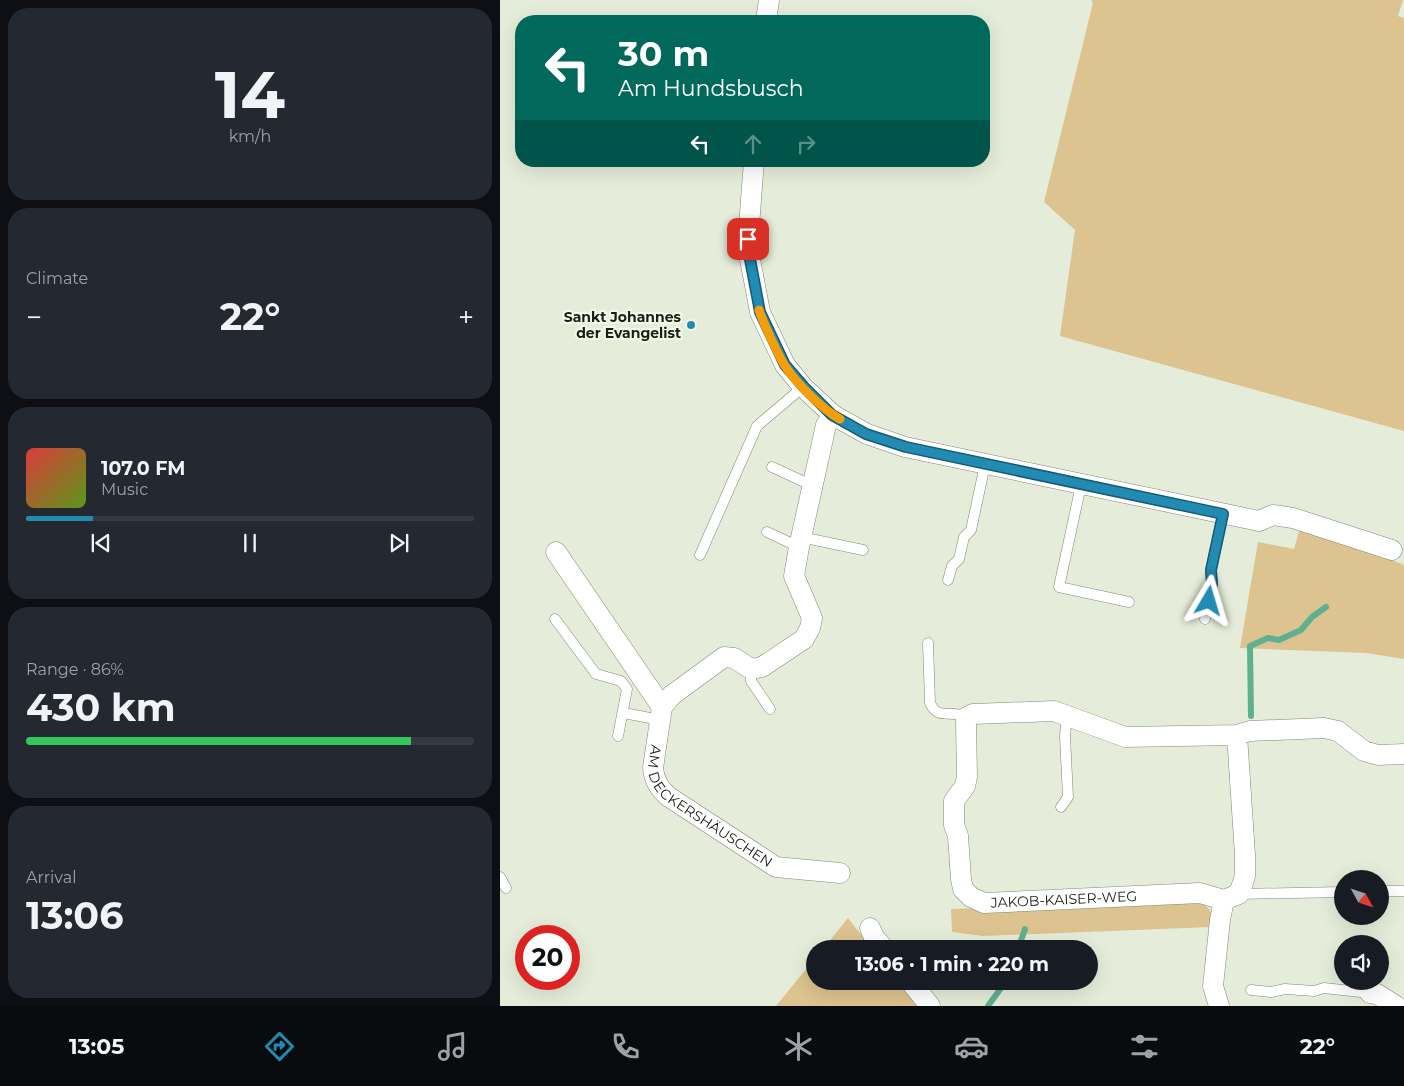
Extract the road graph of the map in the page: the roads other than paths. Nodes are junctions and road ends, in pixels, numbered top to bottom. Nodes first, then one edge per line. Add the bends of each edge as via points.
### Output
1 (769, 0) edge
2 (767, 15) edge
3 (754, 167) edge
4 (804, 387) junction
5 (832, 415) junction
6 (985, 465) junction
7 (772, 467) dead end
8 (1081, 485) junction
9 (813, 486) junction
10 (1223, 514) junction
11 (767, 532) dead end
12 (800, 542) junction
13 (862, 550) dead end
14 (1392, 550) dead end
15 (556, 552) dead end
16 (700, 555) dead end
17 (948, 580) dead end
18 (1129, 602) dead end
19 (555, 619) dead end
20 (1205, 619) dead end
21 (928, 643) dead end
22 (751, 670) junction
23 (770, 709) dead end
24 (624, 713) junction
25 (661, 714) junction
26 (1067, 714) junction
27 (967, 717) junction
28 (618, 736) dead end
29 (1237, 736) junction
30 (1404, 754) edge
31 (1060, 807) dead end
32 (840, 873) dead end
33 (500, 877) edge
34 (506, 888) dead end
35 (1404, 891) edge
36 (1334, 892) edge
37 (1389, 892) edge
38 (1232, 897) junction
39 (870, 928) dead end
40 (877, 940) edge
41 (917, 990) edge
42 (1251, 990) dead end
43 (1370, 993) joint
44 (1404, 997) edge
45 (930, 1006) edge
46 (1219, 1006) edge
47 (1397, 1006) edge

1 - 2 street
3 - 4 street via 748,239 760,312 785,365
4 - 5 street
4 - 16 lane via 757,426
5 - 6 street via 866,434
5 - 9 street via 826,425
6 - 8 street
6 - 17 lane via 971,530 964,537 959,559 952,566
7 - 9 lane
8 - 10 street
8 - 18 lane via 1059,587
9 - 12 street
10 - 14 street via 1258,521 1273,515 1293,518
10 - 20 lane
11 - 12 lane
12 - 13 lane
12 - 22 street via 794,576 812,618 810,628 804,639 762,667
15 - 25 street
19 - 24 lane via 596,674 621,681 628,689
21 - 27 lane via 932,708 936,713
22 - 23 lane via 751,681
22 - 25 street via 734,658 724,657 672,695
24 - 25 lane
24 - 28 lane
25 - 32 street, AM DECKERSHÄUSCHEN via 653,768 656,791 776,867
26 - 27 street via 1032,711
26 - 29 street via 1125,737
26 - 31 lane via 1068,797
27 - 38 street, JAKOB-KAISER-WEG via 967,777 965,786 954,801 954,825 963,889 971,897 984,903 1200,893
29 - 30 street via 1250,731 1324,728 1338,730 1364,751 1378,755
29 - 38 street via 1245,876
33 - 34 lane
35 - 37 lane
36 - 38 lane, JAKOB-KAISER-WEG
38 - 46 street via 1220,920 1213,986
39 - 40 street
41 - 45 street
42 - 43 lane via 1314,991 1324,988
43 - 47 street
44 - 47 street

